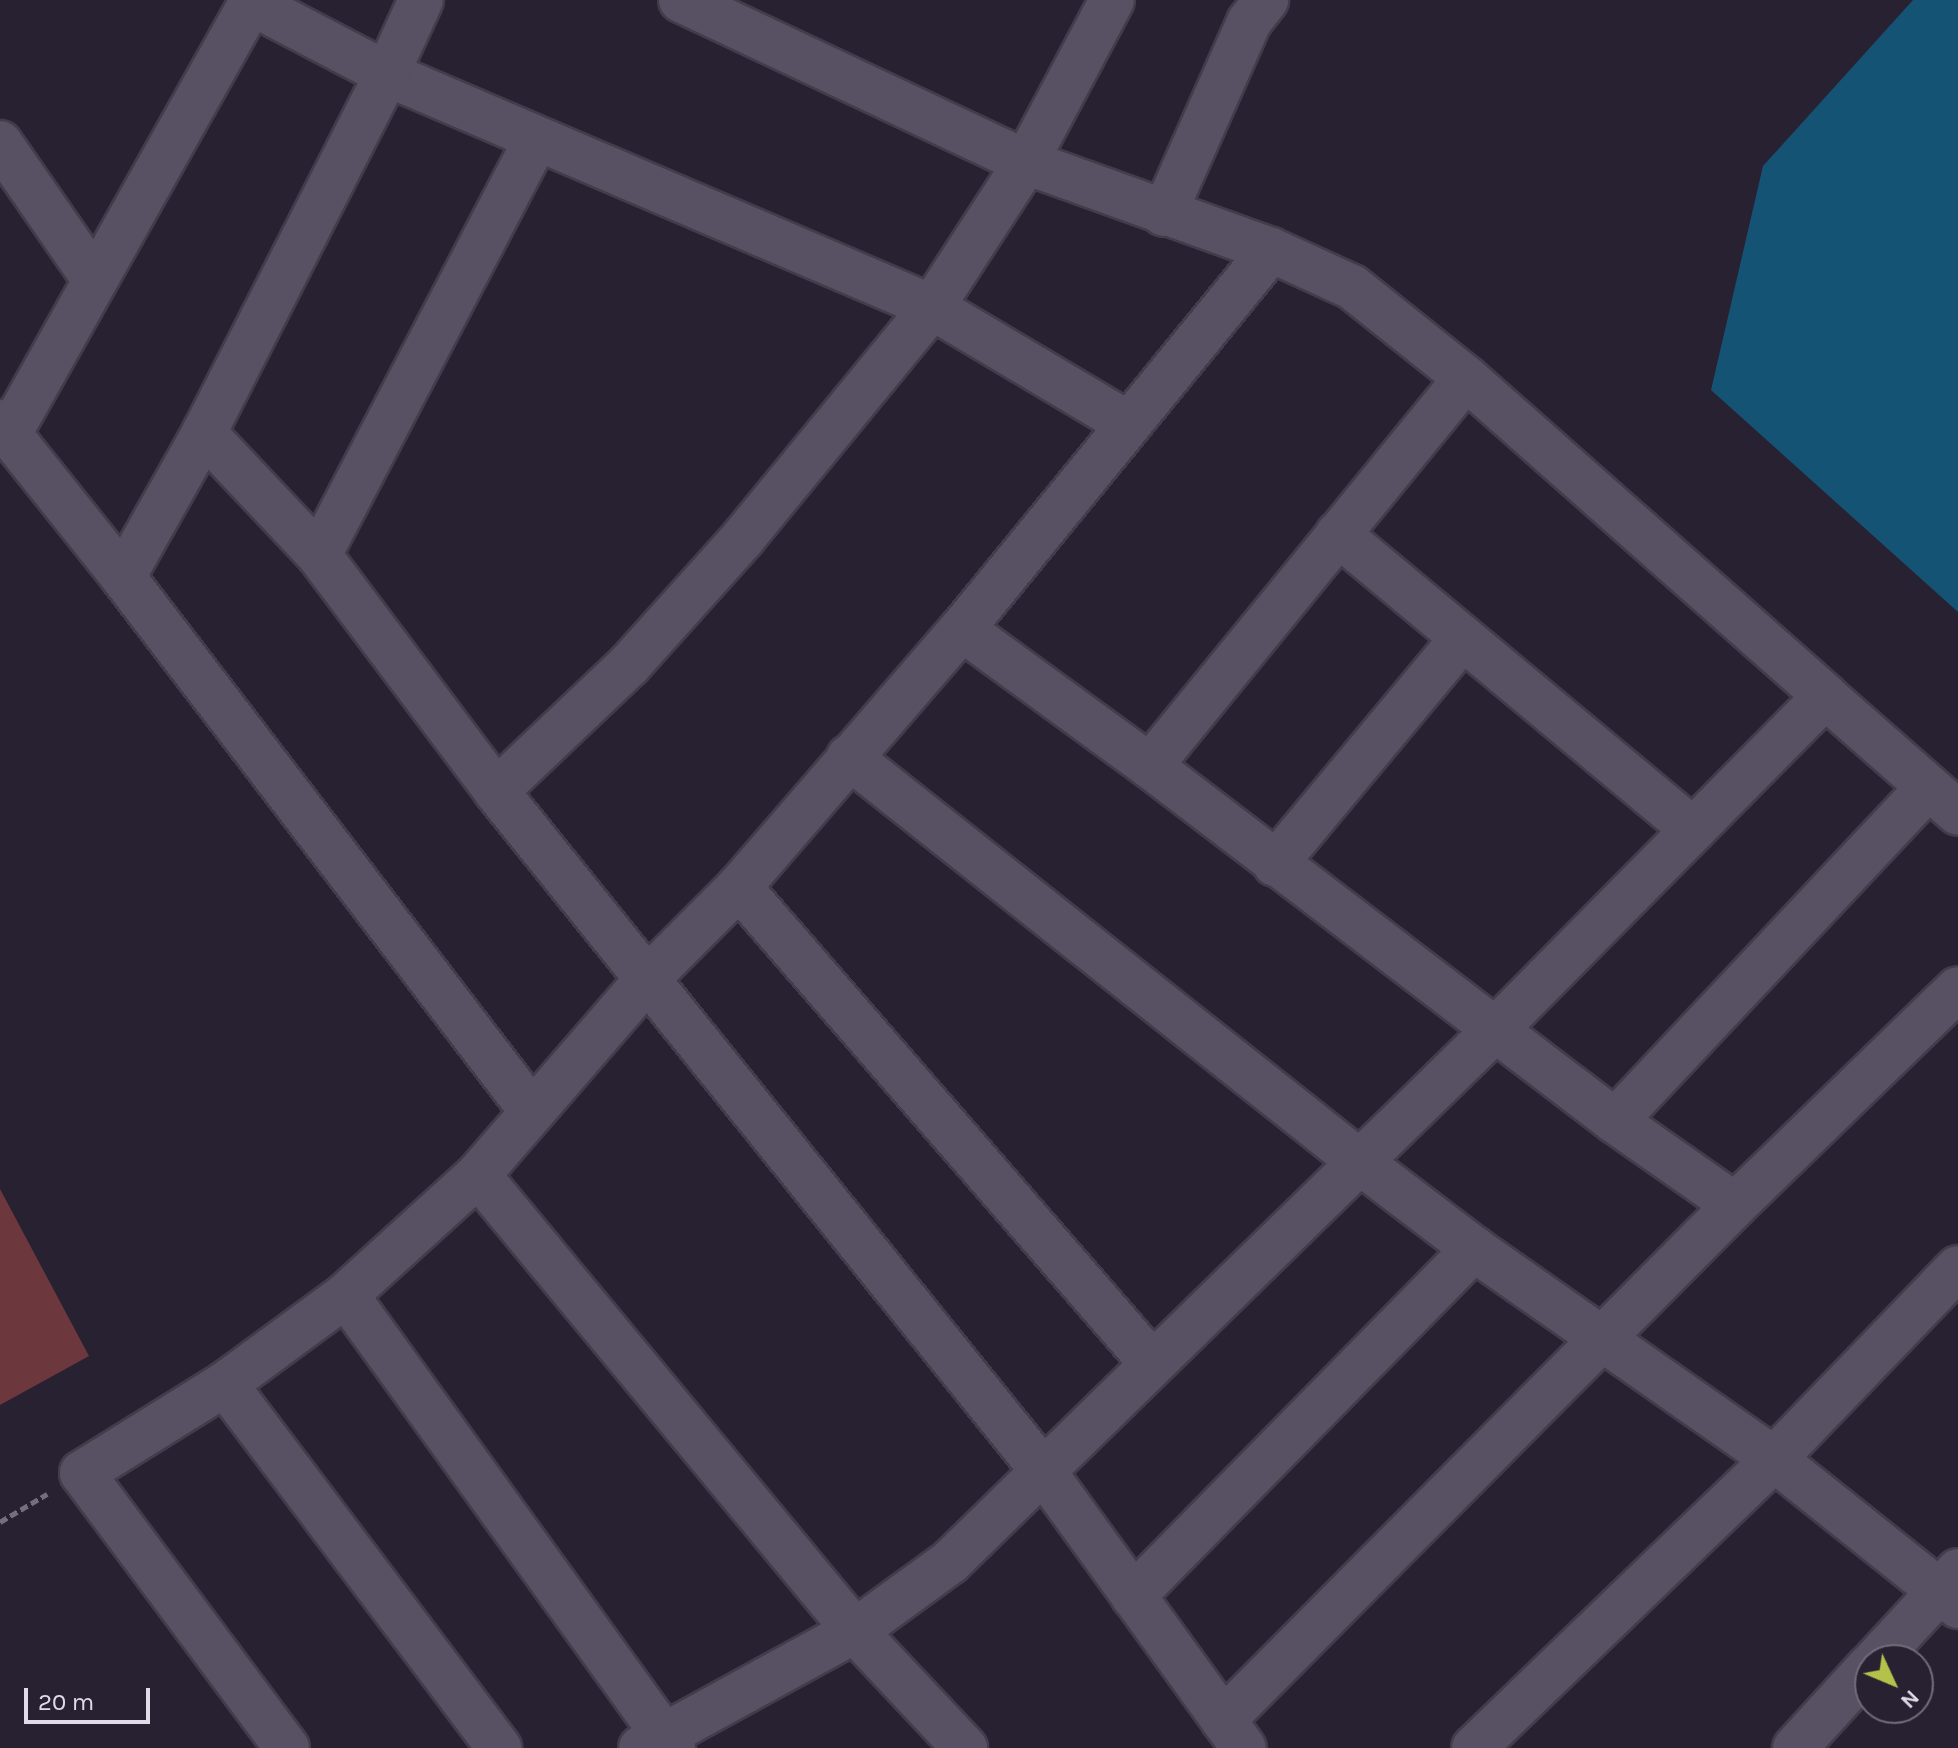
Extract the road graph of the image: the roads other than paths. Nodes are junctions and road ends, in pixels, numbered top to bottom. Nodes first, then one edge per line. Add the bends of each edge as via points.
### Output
1 (421, 0) edge
2 (681, 0) edge
3 (1266, 0) edge
4 (248, 1) edge
5 (1107, 1) edge
6 (387, 74) junction
7 (535, 141) junction
8 (0, 143) edge
9 (1026, 162) junction
10 (1164, 214) junction
11 (1271, 250) junction
12 (94, 279) junction
13 (932, 307) junction
14 (1466, 378) junction
15 (1127, 423) junction
16 (4, 428) edge
17 (204, 433) junction
18 (1338, 534) junction
19 (319, 555) junction
20 (123, 577) junction
21 (962, 629) junction
22 (1461, 640) junction
23 (1825, 696) junction
24 (849, 757) junction
25 (1150, 766) junction
26 (496, 791) junction
27 (1943, 800) edge
28 (1691, 828) junction
29 (1275, 864) junction
30 (739, 887) junction
31 (649, 977) junction
32 (1958, 989) edge
33 (1497, 1028) junction
34 (531, 1110) junction
35 (1615, 1121) junction
36 (1360, 1162) junction
37 (478, 1175) junction
38 (1735, 1205) junction
39 (1474, 1249) junction
40 (1958, 1268) edge
41 (346, 1295) junction
42 (1600, 1338) junction
43 (1150, 1361) junction
44 (225, 1384) junction
45 (1774, 1459) junction
46 (1044, 1472) junction
47 (1951, 1589) edge
48 (1133, 1596) junction
49 (855, 1631) junction
50 (1893, 1644) edge
51 (1854, 1683) edge
52 (1233, 1734) edge
53 (658, 1743) edge
54 (287, 1748) edge
55 (499, 1748) edge
56 (965, 1748) edge
57 (1474, 1748) edge
58 (1795, 1748) edge

1 - 6 street
2 - 9 street
3 - 10 street via 1249,22
4 - 6 street
4 - 12 street
5 - 9 street
6 - 7 street
6 - 17 street
7 - 13 street
7 - 19 street
8 - 12 street
9 - 10 street
9 - 13 street
10 - 11 street
11 - 14 street via 1352,287
11 - 15 street
12 - 16 street
13 - 15 street
13 - 26 street via 744,537 629,665
14 - 18 street
14 - 23 street
15 - 21 street
16 - 20 street
17 - 19 street
17 - 20 street
18 - 22 street
18 - 25 street
19 - 26 street
20 - 34 street
21 - 24 street
21 - 25 street
22 - 28 street
22 - 29 street
23 - 27 street
23 - 28 street
24 - 30 street
24 - 36 street
25 - 29 street
26 - 31 street
27 - 35 street
28 - 33 street
29 - 33 street
30 - 31 street
30 - 43 street
31 - 34 street
31 - 46 street
32 - 38 street
33 - 35 street
33 - 36 street
34 - 37 street
35 - 38 street
36 - 39 street
36 - 43 street
37 - 41 street
37 - 49 street
38 - 42 street
39 - 42 street
39 - 48 street
40 - 45 street
41 - 44 street
41 - 53 street
42 - 45 street
42 - 52 street
43 - 46 street
44 - 54 street via 82,1473
44 - 55 street
45 - 47 street
45 - 57 street
46 - 48 street
46 - 49 street via 950,1562
47 - 50 street
48 - 52 street
49 - 53 street
49 - 56 street
51 - 58 street

